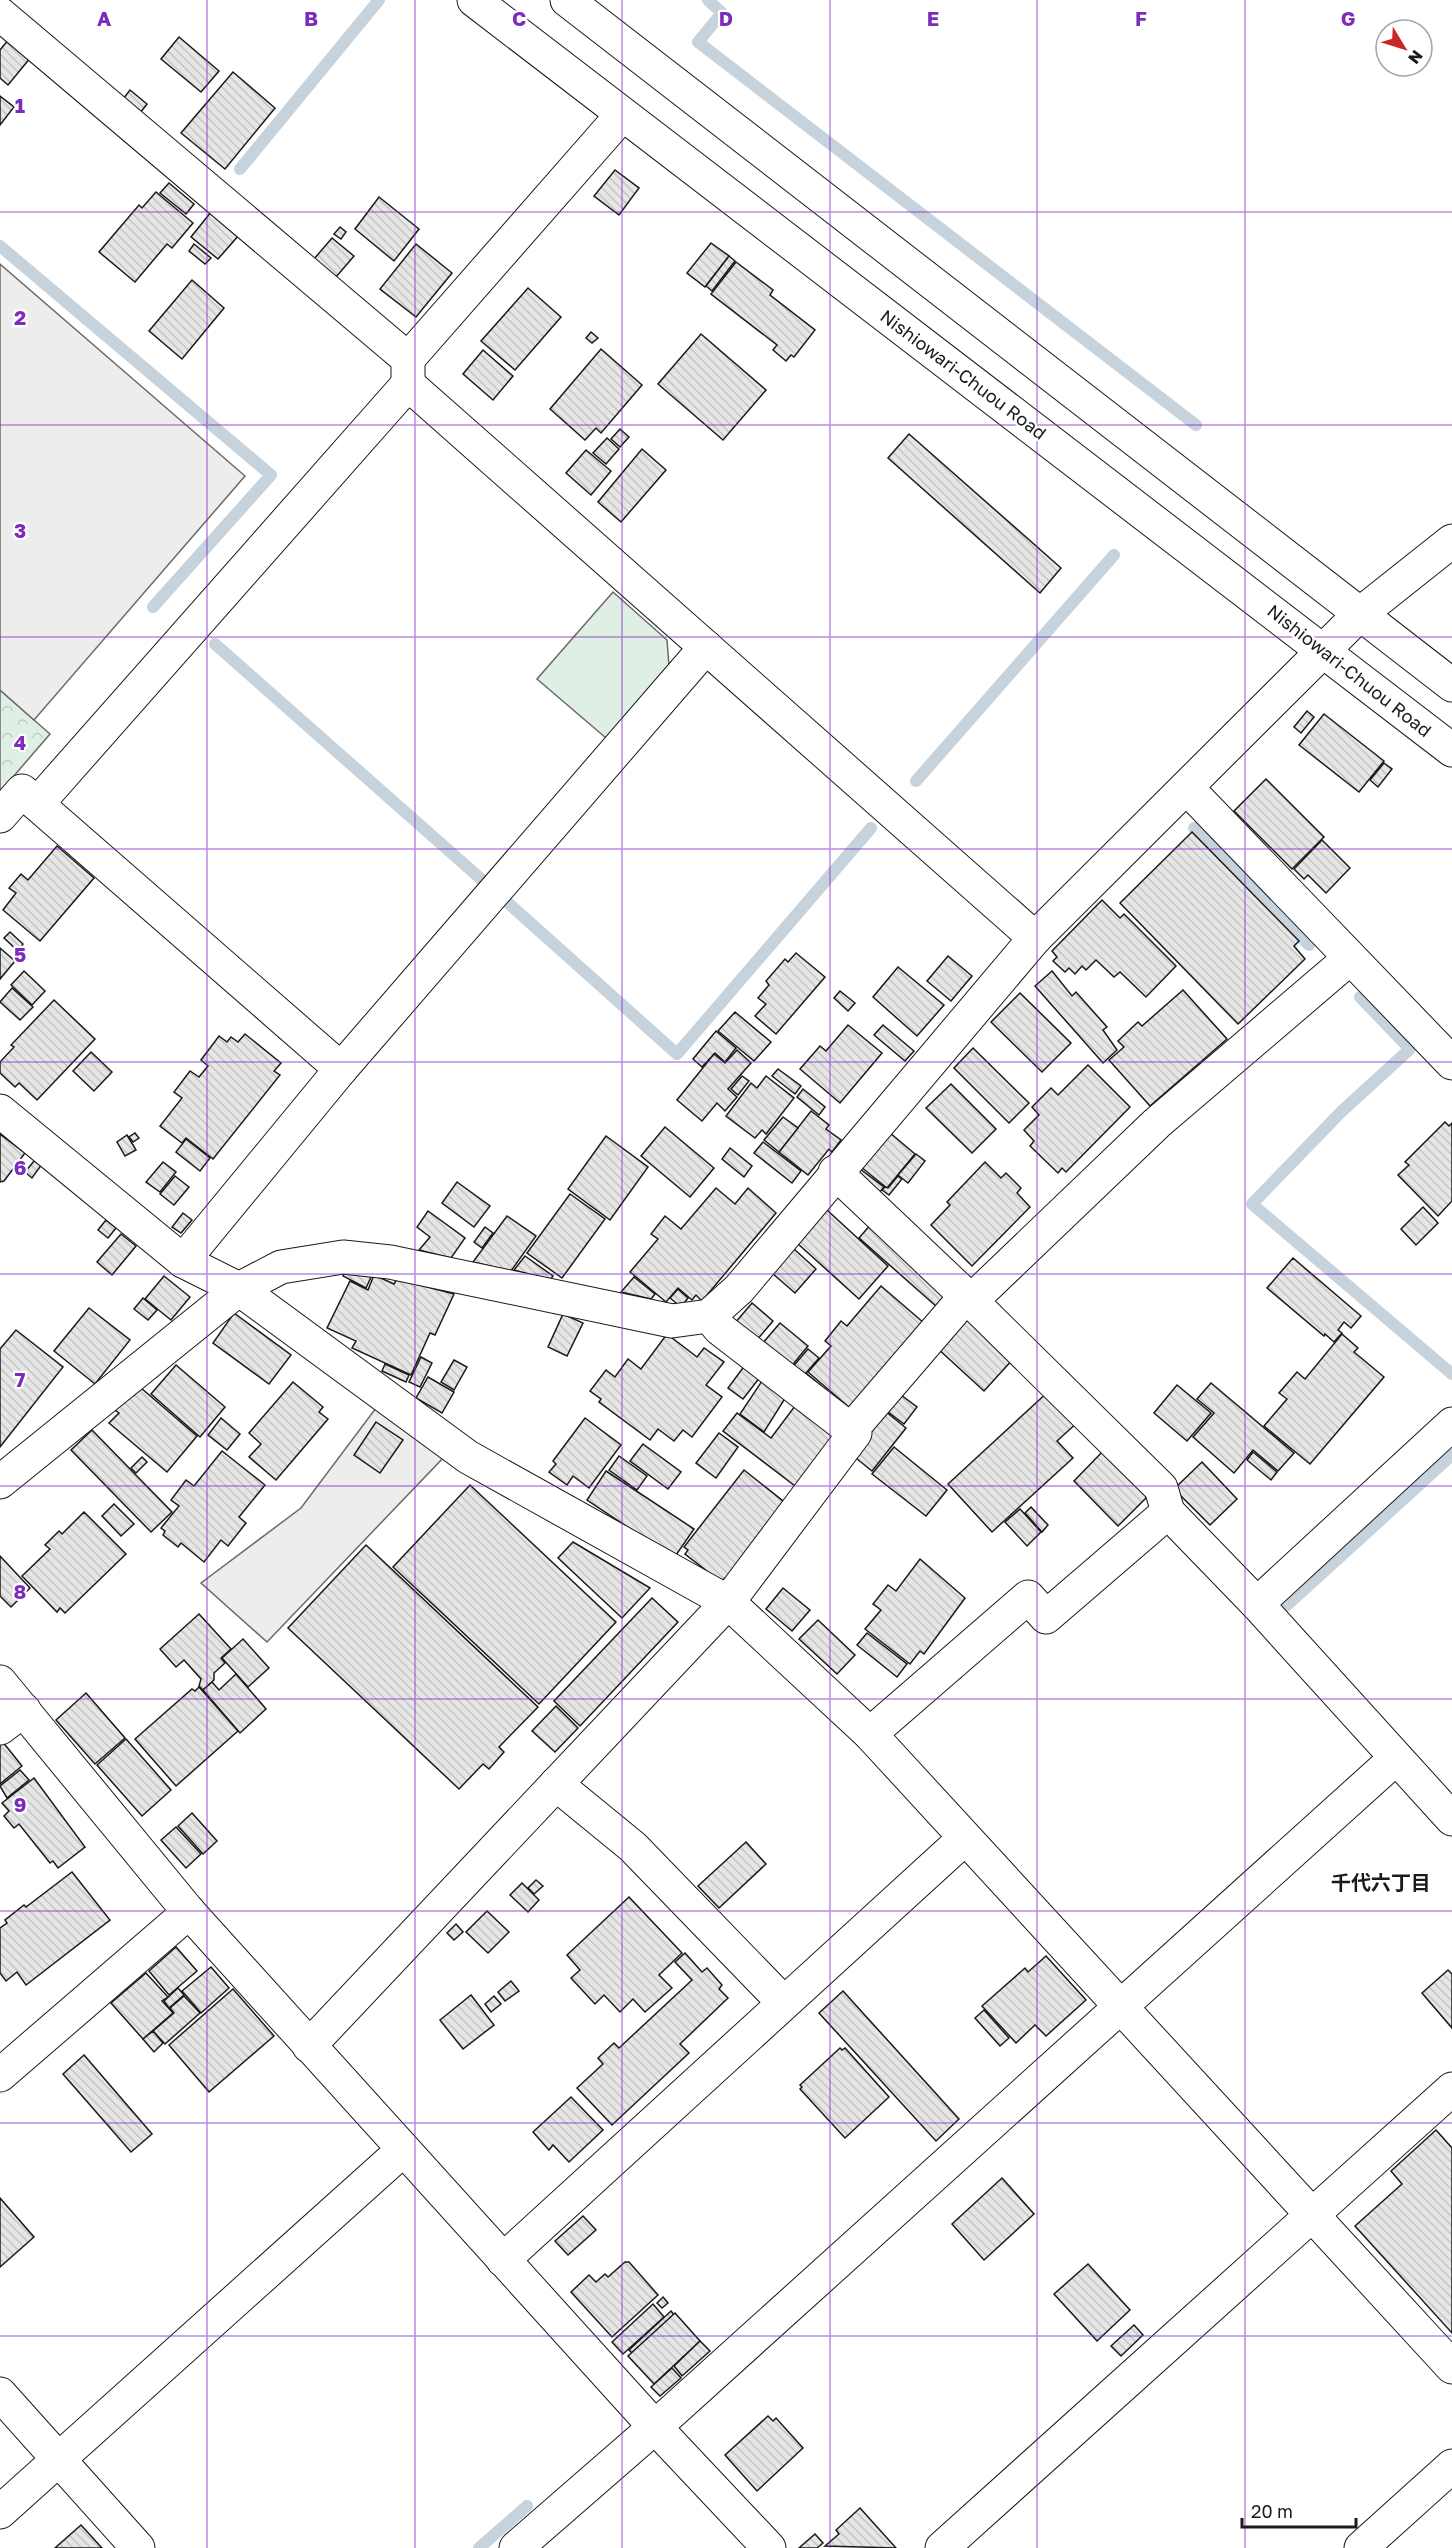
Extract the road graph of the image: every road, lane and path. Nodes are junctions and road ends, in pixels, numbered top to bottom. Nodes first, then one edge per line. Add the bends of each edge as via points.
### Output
1 (474, 0) edge
2 (567, 0) edge
3 (0, 14) edge
4 (622, 115) junction
5 (408, 371) junction
6 (1452, 541) edge
7 (1360, 614) junction
8 (706, 647) junction
9 (1324, 651) junction
10 (1452, 685) edge
11 (1452, 750) edge
12 (1187, 789) junction
13 (37, 804) junction
14 (0, 816) edge
15 (1035, 938) junction
16 (1349, 959) junction
17 (1452, 1063) edge
18 (341, 1069) junction
19 (0, 1111) edge
20 (835, 1172) junction
21 (183, 1261) junction
22 (239, 1289) junction
23 (968, 1299) junction
24 (709, 1316) junction
25 (1452, 1424) edge
26 (851, 1430) junction
27 (0, 1482) edge
28 (1168, 1512) junction
29 (728, 1602) junction
30 (1257, 1604) junction
31 (0, 1682) edge
32 (12, 1719) edge
33 (870, 1734) junction
34 (1396, 1758) junction
35 (556, 1784) junction
36 (1452, 1819) edge
37 (965, 1838) junction
38 (189, 1912) junction
39 (784, 2003) junction
40 (1120, 2007) junction
41 (309, 2046) junction
42 (0, 2075) edge
43 (1452, 2089) edge
44 (403, 2150) junction
45 (1313, 2216) junction
46 (503, 2260) junction
47 (1452, 2367) edge
48 (0, 2394) edge
49 (655, 2427) junction
50 (59, 2459) junction
51 (1452, 2466) edge
52 (0, 2512) edge
53 (138, 2548) edge
54 (516, 2548) edge
55 (769, 2548) edge
56 (942, 2548) edge
57 (1361, 2548) edge

1 - 4 street, Nishiowari-Chuou Road
2 - 7 street
3 - 5 street
4 - 5 street
4 - 9 street, Nishiowari-Chuou Road
5 - 8 street
5 - 13 street
6 - 7 street
7 - 9 street
7 - 10 street
8 - 15 street
8 - 18 street
9 - 11 street, Nishiowari-Chuou Road
9 - 12 street
12 - 15 street
12 - 16 street
13 - 14 street via 22,791
13 - 18 street
15 - 20 street
16 - 17 street
16 - 23 street via 1156,1123
18 - 21 street
19 - 21 street
20 - 23 street
20 - 24 street via 739,1289
21 - 22 street
22 - 24 street via 281,1268 343,1257 390,1262 672,1321
22 - 27 street
22 - 29 street via 468,1457
23 - 26 street
23 - 28 street via 1161,1488
24 - 26 street via 720,1329
25 - 30 street
26 - 29 street via 855,1433
28 - 30 street
28 - 33 street via 1046,1617 1028,1597
29 - 33 street
29 - 35 street
30 - 34 street
31 - 32 street
32 - 38 street
33 - 37 street
34 - 36 street
34 - 40 street
35 - 39 street via 633,1847
35 - 41 street
37 - 39 street
37 - 40 street
38 - 41 street
38 - 42 street
39 - 46 street
40 - 45 street
40 - 49 street
41 - 44 street
43 - 45 street
44 - 46 street
44 - 50 street
45 - 47 street
45 - 56 street
46 - 49 street
48 - 50 street
49 - 54 street
49 - 55 street
50 - 52 street
50 - 53 street
51 - 57 street

